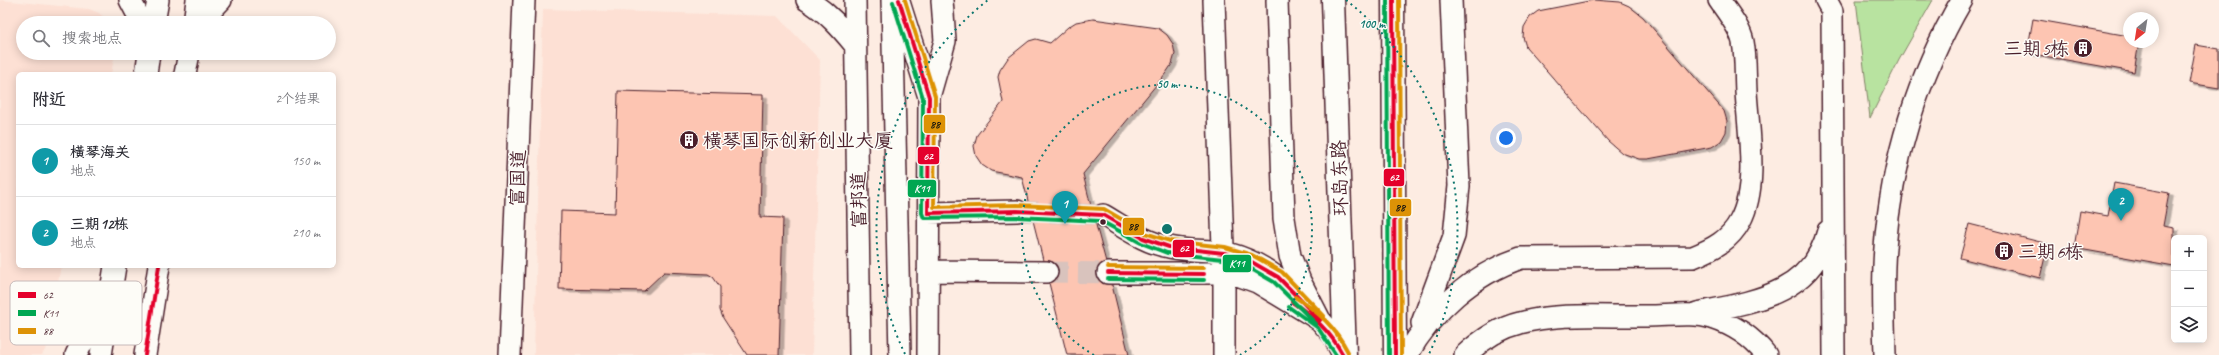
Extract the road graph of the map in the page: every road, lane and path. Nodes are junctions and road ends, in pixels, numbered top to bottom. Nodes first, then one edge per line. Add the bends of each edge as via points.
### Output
1 (130, 0) edge
2 (158, 0) edge
3 (198, 0) edge
4 (221, 0) edge
5 (524, 0) edge
6 (807, 0) edge
7 (855, 0) edge
8 (892, 0) edge
9 (899, 0) edge
10 (942, 0) edge
11 (1214, 0) edge
12 (1277, 0) edge
13 (1333, 0) edge
14 (1393, 0) edge
15 (1451, 0) edge
16 (1719, 0) edge
17 (1826, 0) edge
18 (1962, 0) edge
19 (138, 16) edge
20 (155, 16) edge
21 (195, 16) edge
22 (205, 16) edge
23 (855, 45) junction
24 (149, 60) edge
25 (188, 60) edge
26 (146, 72) edge
27 (185, 72) edge
28 (929, 97) junction
29 (1832, 208) junction
30 (1017, 211) tunnel mouth
31 (928, 213) junction
32 (1104, 215) tunnel mouth
33 (1224, 253) junction
34 (159, 268) edge
35 (928, 271) junction
36 (1046, 272) tunnel mouth
37 (1108, 272) tunnel mouth
38 (1224, 274) junction
39 (1683, 316) junction
40 (1320, 320) junction
41 (149, 330) junction
42 (81, 345) edge
43 (103, 345) edge
44 (1410, 349) edge
45 (76, 355) edge
46 (101, 355) edge
47 (145, 355) edge
48 (161, 355) edge
49 (510, 355) edge
50 (860, 355) edge
51 (900, 355) edge
52 (928, 355) edge
53 (1224, 355) edge
54 (1344, 355) edge
55 (1395, 355) edge
56 (1466, 355) edge
57 (1766, 355) edge
58 (1834, 355) edge
59 (1885, 355) edge

1 - 19 street
2 - 20 street
3 - 21 street
4 - 22 street
5 - 49 street, 富国道
6 - 23 street via 820,7 836,22
7 - 23 street, 富邦道
8 - 51 street
9 - 28 street
10 - 28 street via 945,41
11 - 33 street
12 - 40 street via 1284,218 1290,256
13 - 54 main road, 环岛东路
14 - 55 main road
15 - 44 street via 1458,211 1445,265
16 - 44 street via 1743,41 1750,162 1749,198 1740,221 1728,238 1712,250 1693,257 1520,258 1499,265 1466,287 1444,308
17 - 29 street via 1832,11
18 - 59 street via 1920,88 1897,166 1885,248
23 - 50 street, 富邦道
24 - 26 street
25 - 27 street
28 - 31 street
29 - 39 street via 1828,233 1817,257 1801,277 1785,288 1756,301
29 - 58 street
30 - 31 street
31 - 35 street
32 - 33 street via 1142,238 1169,247
33 - 38 street
33 - 40 street via 1250,261 1278,277
34 - 41 street
35 - 36 street
35 - 52 street
37 - 38 street
38 - 40 street via 1232,273 1257,282
38 - 53 street
39 - 56 street via 1542,318 1518,323 1496,332
39 - 57 street via 1710,318 1736,328 1758,344
40 - 54 street via 1334,336
41 - 47 street
41 - 48 street
42 - 45 street
43 - 46 street

